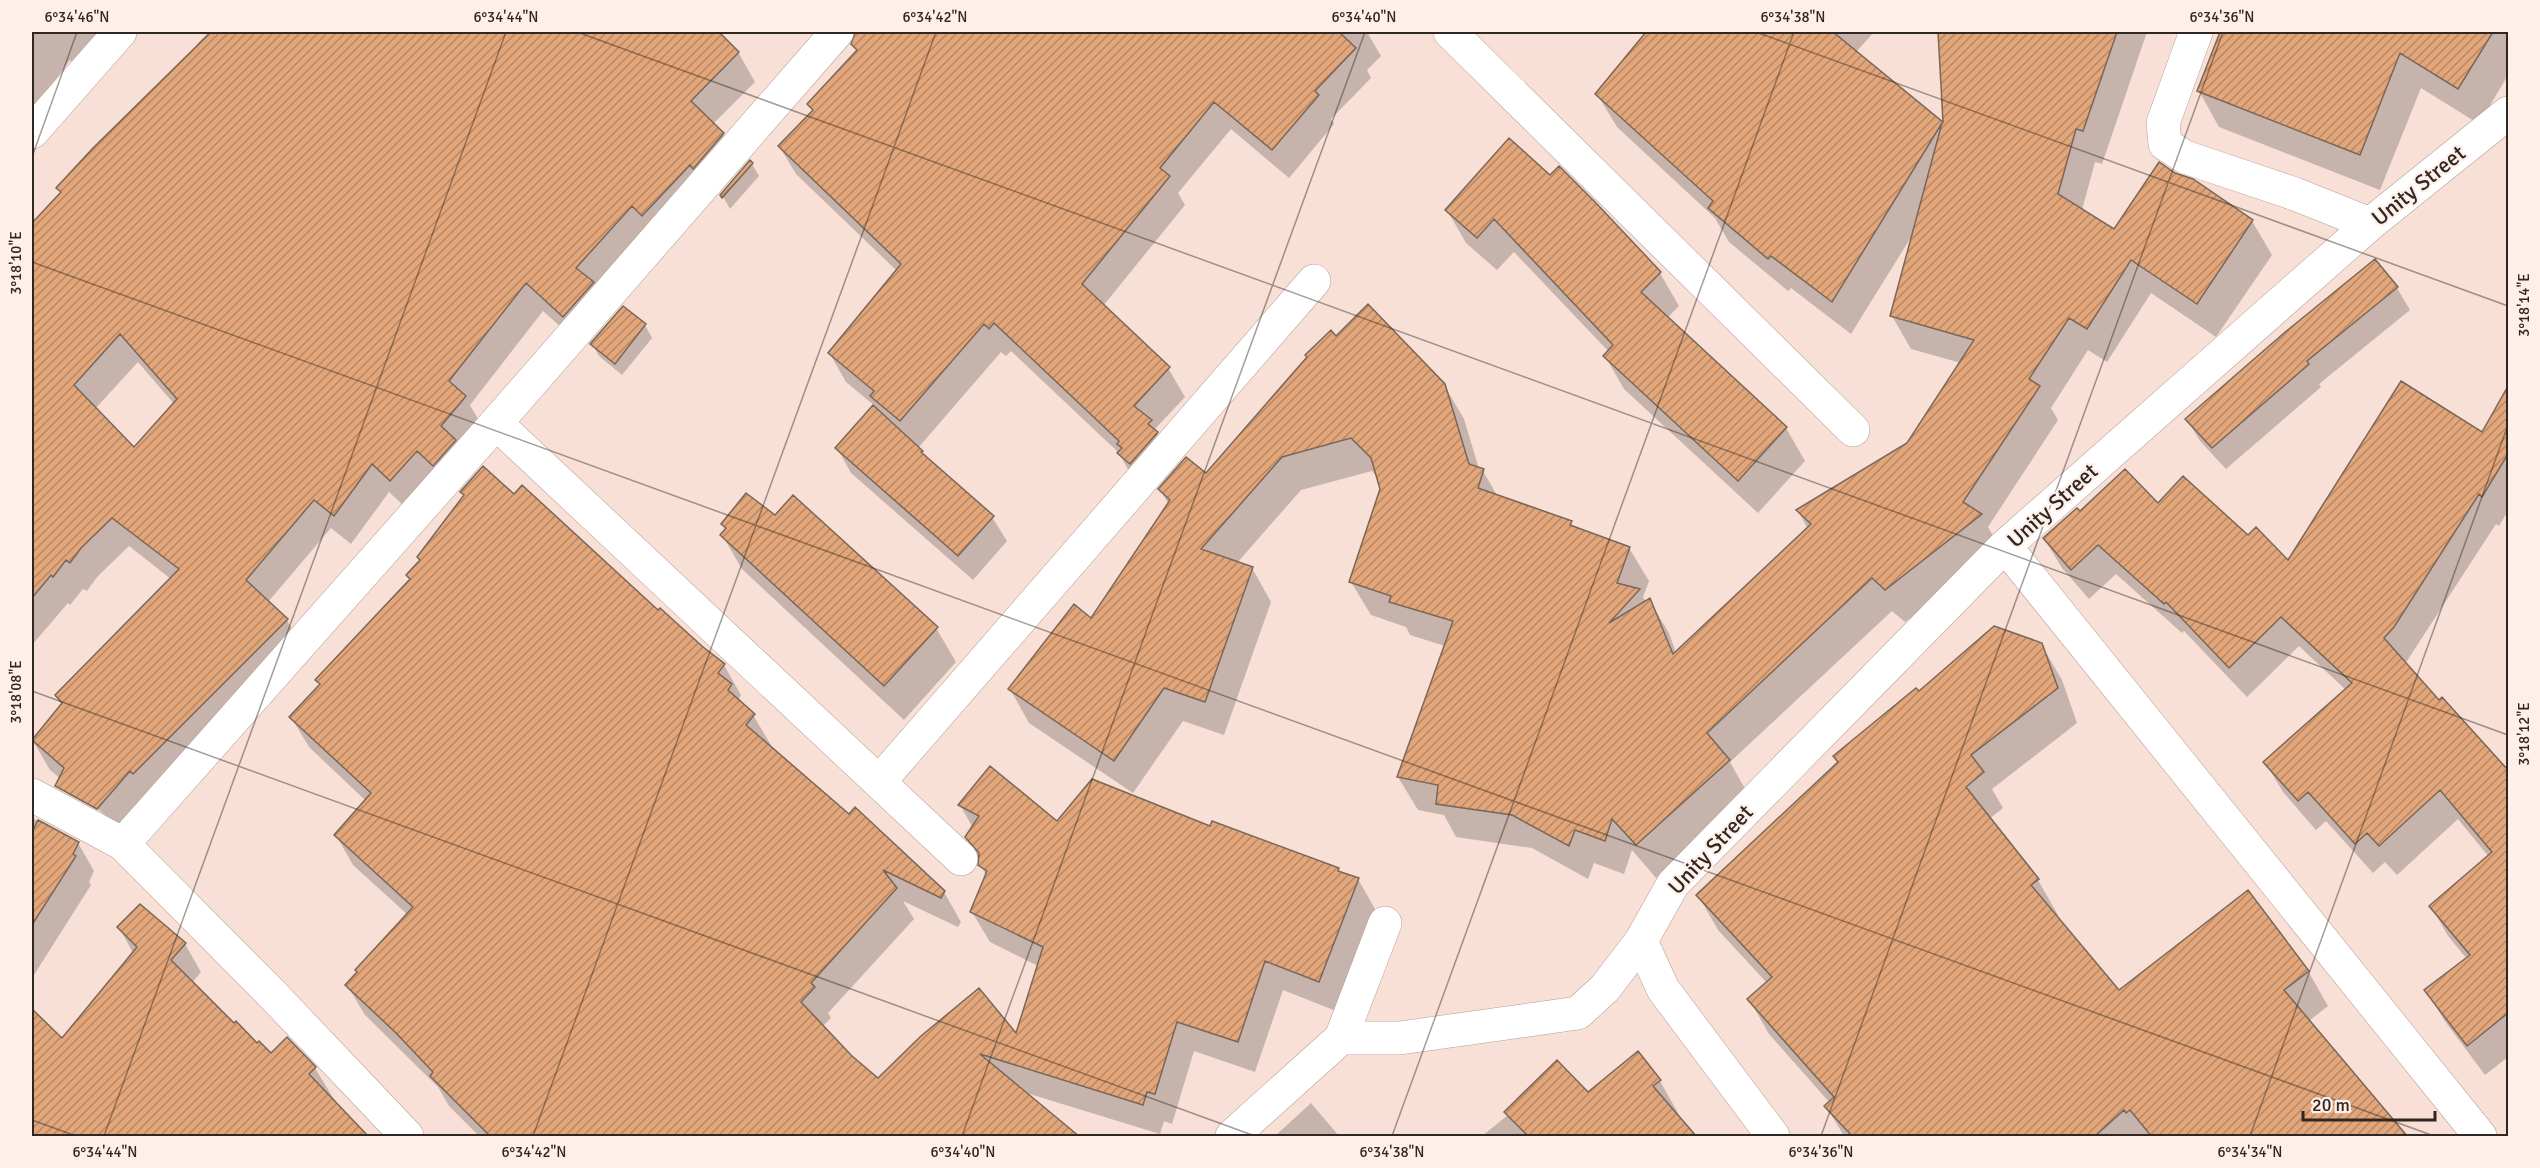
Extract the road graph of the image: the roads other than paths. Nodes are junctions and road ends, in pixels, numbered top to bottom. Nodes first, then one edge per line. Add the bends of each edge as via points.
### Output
1 (120, 32) edge
2 (837, 32) edge
3 (1450, 32) edge
4 (2196, 32) edge
5 (2508, 113) edge
6 (32, 132) edge
7 (2370, 224) junction
8 (1314, 281) dead end
9 (496, 423) junction
10 (1854, 430) dead end
11 (2005, 546) junction
12 (879, 782) junction
13 (32, 795) edge
14 (123, 844) junction
15 (961, 859) dead end
16 (1385, 923) dead end
17 (1641, 941) junction
18 (1341, 1038) junction
19 (407, 1137) edge
20 (1232, 1137) edge
21 (1773, 1137) edge
22 (2480, 1137) edge

1 - 6 street
2 - 9 street
3 - 10 street
4 - 7 street via 2163,123 2165,144 2185,157
5 - 7 street, Unity Street
7 - 11 street, Unity Street
8 - 12 street
9 - 12 street
9 - 14 street
11 - 17 street, Unity Street via 1673,884
11 - 22 street
12 - 15 street
13 - 14 street
14 - 19 street
16 - 18 street
17 - 18 street, Unity Street via 1605,988 1578,1013 1400,1038
17 - 21 street via 1663,988
18 - 20 street

